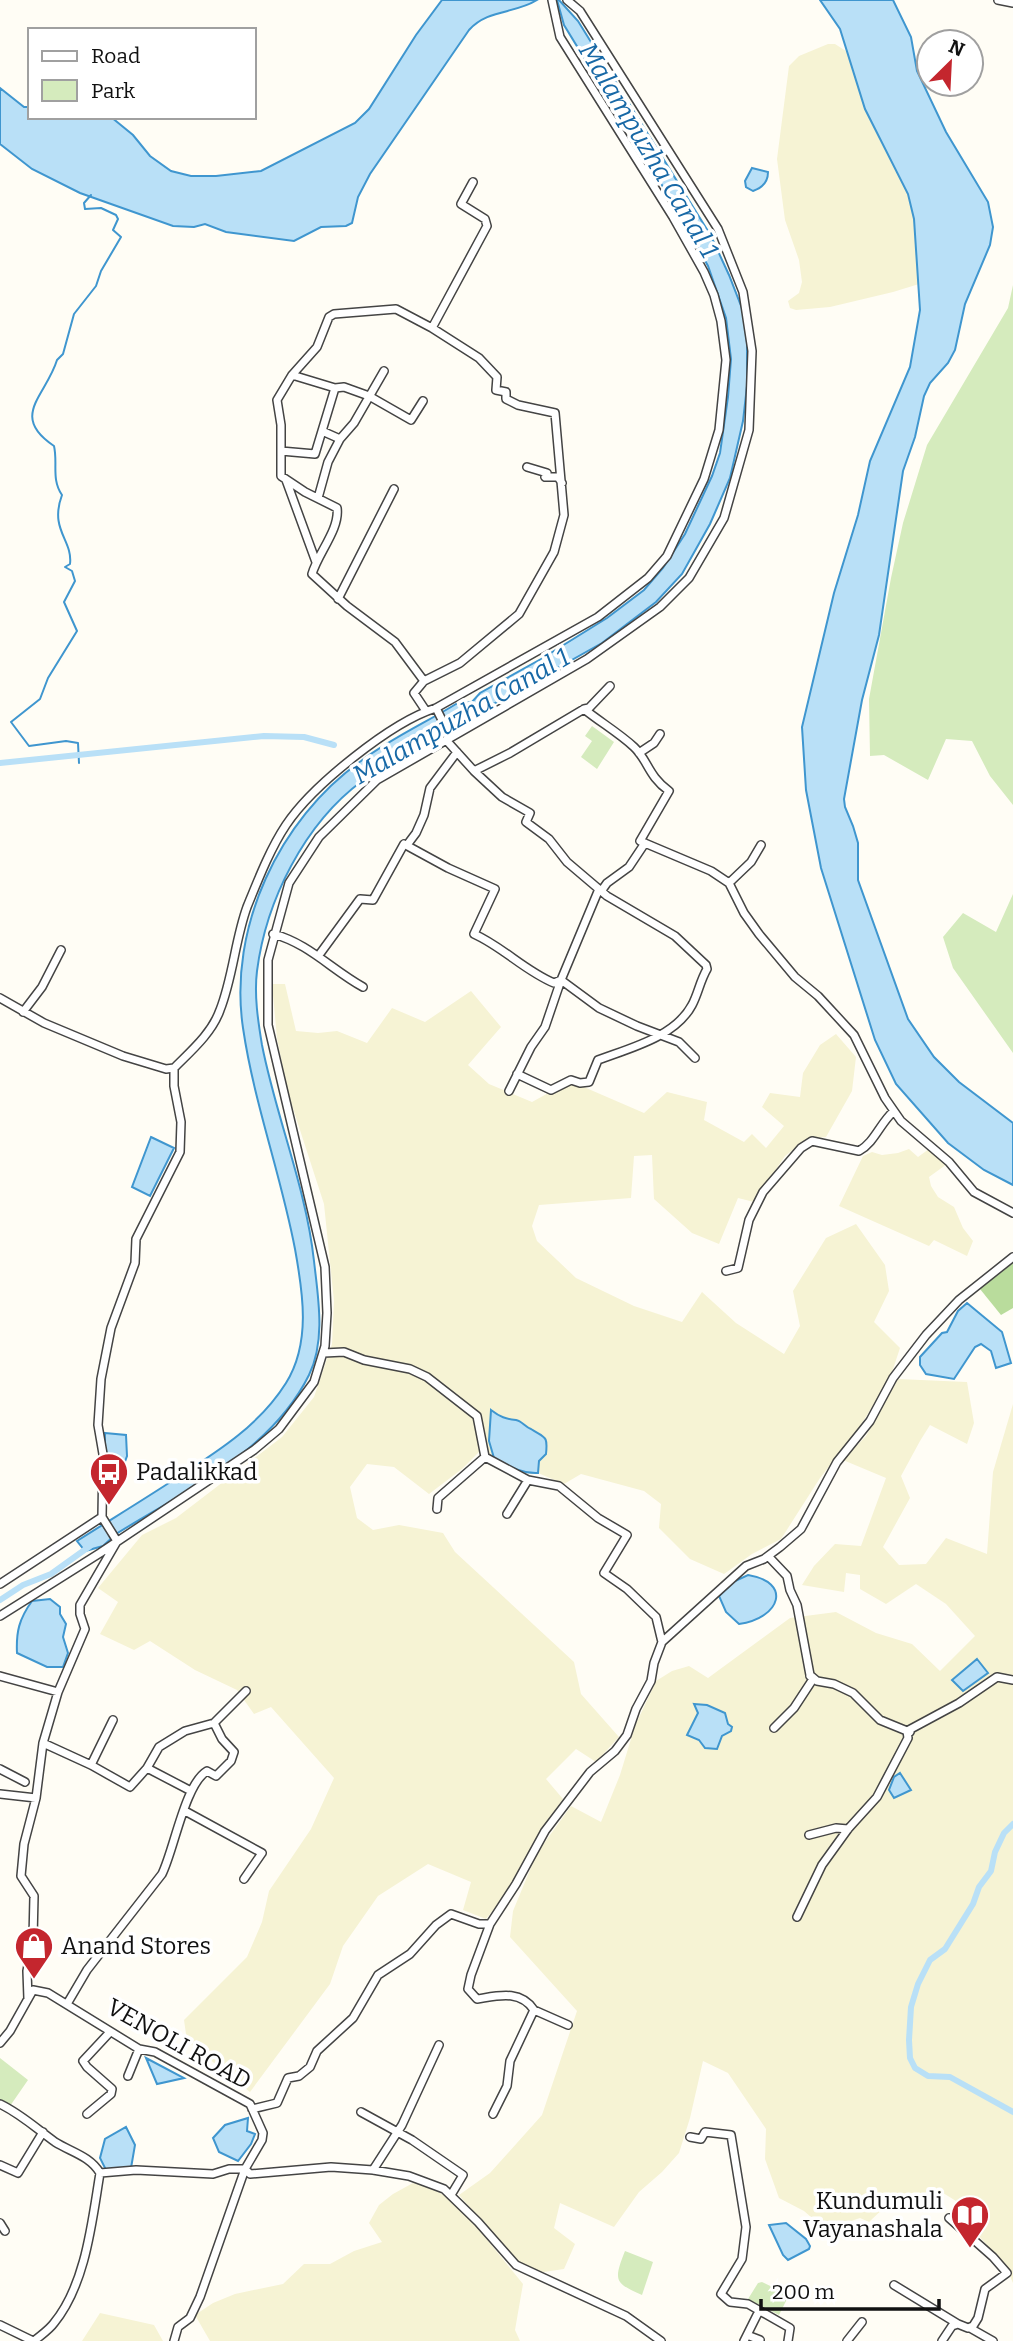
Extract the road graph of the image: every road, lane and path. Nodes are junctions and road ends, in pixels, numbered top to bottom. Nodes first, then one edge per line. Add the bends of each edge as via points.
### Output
1 (552, 0) edge
2 (567, 0) edge
3 (998, 0) edge
4 (1013, 4) edge
5 (474, 182) dead end
6 (432, 328) junction
7 (384, 371) dead end
8 (292, 375) junction
9 (335, 388) junction
10 (369, 396) junction
11 (424, 401) dead end
12 (322, 431) junction
13 (340, 439) junction
14 (281, 451) junction
15 (527, 467) dead end
16 (286, 480) junction
17 (562, 484) junction
18 (394, 489) dead end
19 (317, 498) junction
20 (316, 562) junction
21 (338, 599) junction
22 (424, 681) junction
23 (610, 686) dead end
24 (436, 708) junction
25 (584, 709) junction
26 (426, 711) junction
27 (660, 734) dead end
28 (448, 738) junction
29 (457, 752) junction
30 (639, 753) junction
31 (474, 771) junction
32 (645, 843) junction
33 (407, 845) junction
34 (761, 845) dead end
35 (729, 883) junction
36 (599, 889) junction
37 (273, 934) junction
38 (61, 950) dead end
39 (319, 956) junction
40 (561, 980) junction
41 (363, 987) dead end
42 (0, 998) edge
43 (23, 1012) junction
44 (661, 1034) junction
45 (695, 1058) dead end
46 (174, 1068) junction
47 (517, 1074) junction
48 (509, 1091) dead end
49 (894, 1111) junction
50 (1013, 1213) edge
51 (1013, 1257) edge
52 (726, 1271) dead end
53 (324, 1353) junction
54 (485, 1458) junction
55 (528, 1480) junction
56 (437, 1510) dead end
57 (508, 1514) dead end
58 (102, 1517) junction
59 (117, 1541) junction
60 (768, 1556) junction
61 (0, 1584) edge
62 (0, 1616) edge
63 (662, 1642) junction
64 (810, 1675) junction
65 (0, 1676) edge
66 (1013, 1680) edge
67 (58, 1692) junction
68 (246, 1692) dead end
69 (113, 1720) dead end
70 (214, 1723) junction
71 (774, 1728) dead end
72 (907, 1735) junction
73 (43, 1743) junction
74 (91, 1765) junction
75 (147, 1768) junction
76 (0, 1769) edge
77 (25, 1782) dead end
78 (191, 1791) junction
79 (0, 1794) edge
80 (36, 1798) junction
81 (185, 1811) junction
82 (848, 1829) junction
83 (809, 1835) dead end
84 (244, 1879) dead end
85 (797, 1917) dead end
86 (490, 1923) junction
87 (28, 1999) junction
88 (67, 2004) junction
89 (534, 2010) junction
90 (568, 2025) dead end
91 (110, 2032) junction
92 (0, 2043) edge
93 (439, 2045) dead end
94 (139, 2049) junction
95 (128, 2076) dead end
96 (0, 2104) edge
97 (252, 2109) junction
98 (361, 2112) dead end
99 (87, 2114) dead end
100 (493, 2114) dead end
101 (43, 2132) junction
102 (397, 2132) junction
103 (690, 2137) dead end
104 (0, 2165) edge
105 (245, 2169) junction
106 (373, 2169) junction
107 (100, 2173) junction
108 (451, 2195) junction
109 (949, 2218) dead end
110 (0, 2223) edge
111 (5, 2231) dead end
112 (894, 2285) dead end
113 (757, 2315) dead end
114 (862, 2322) dead end
115 (958, 2324) junction
116 (0, 2325) edge
117 (970, 2328) junction
118 (745, 2338) edge
119 (760, 2340) edge
120 (34, 2341) edge
121 (174, 2341) edge
122 (661, 2341) edge
123 (788, 2341) edge
124 (847, 2341) edge
125 (942, 2341) edge
126 (993, 2341) edge

1 - 24 street via 560,37 673,218 714,295 726,360 719,429 699,490 667,556 648,578 598,617
2 - 28 street via 580,11 718,229 743,292 752,351 749,430 724,519 689,578 660,607 587,659
3 - 4 street
5 - 6 street via 461,204 485,219 487,226
6 - 8 street via 396,309 334,314 317,347
6 - 17 street via 479,358 497,377 496,390 506,392 506,399 555,413
7 - 10 street
8 - 9 street
8 - 14 street via 277,400
9 - 10 street
9 - 12 street
10 - 11 street via 411,420
10 - 13 street
12 - 13 street
12 - 14 street via 315,454
13 - 19 street
14 - 16 street via 281,476
15 - 17 street via 547,473 545,477 558,477
16 - 19 street
16 - 20 street
17 - 22 street via 564,515 554,552 519,614 460,663
18 - 21 street
19 - 20 street via 337,508 338,518
20 - 21 street via 312,574
21 - 22 street via 395,642
22 - 26 street via 414,693
23 - 25 street
24 - 26 street
24 - 28 street
25 - 30 street
25 - 31 street
26 - 46 street via 367,748 317,790 287,824 246,909 220,1013 200,1043
27 - 30 street
28 - 29 street
28 - 37 street via 377,780 318,837 289,883
29 - 31 street
29 - 33 street via 430,788 424,816
30 - 32 street via 668,791 645,829 640,841
31 - 36 street via 502,797 527,810 530,813 524,820
32 - 35 street
32 - 36 street via 629,867
33 - 39 street via 402,844 373,900 360,899
33 - 40 street via 495,889 474,934 543,978 554,983
34 - 35 street
35 - 49 street via 760,934 853,1035
36 - 40 street
36 - 44 street via 675,936 706,965 691,1007
37 - 39 street
37 - 53 street via 268,960 268,1025 324,1267
38 - 43 street
39 - 41 street
40 - 44 street via 599,1007
40 - 47 street via 545,1027
42 - 43 street
43 - 46 street via 123,1055
44 - 45 street via 679,1042
44 - 47 street via 598,1060 589,1082 569,1080 551,1090
46 - 58 street via 180,1152 136,1239 135,1263 111,1328 101,1379
47 - 48 street
49 - 50 street via 974,1192
49 - 52 street via 870,1144 859,1151 822,1142 805,1144 763,1192 749,1220 737,1268
51 - 60 street via 959,1300 926,1335 837,1462 800,1529
53 - 54 street via 344,1352 427,1377 477,1416
53 - 59 street via 314,1382 279,1429
54 - 55 street
54 - 56 street via 444,1491
55 - 57 street
55 - 63 street via 559,1486 627,1535 604,1573 656,1617
58 - 59 street
58 - 61 street
59 - 62 street
59 - 67 street via 80,1605 85,1629
60 - 63 street via 746,1566
60 - 64 street via 787,1576
63 - 86 street via 627,1735 590,1772 545,1830
64 - 71 street via 813,1679
64 - 72 street via 853,1693 880,1720
65 - 67 street
66 - 72 street via 997,1677
67 - 73 street
68 - 70 street
69 - 74 street
70 - 75 street via 185,1731 159,1747
70 - 78 street via 234,1757 216,1776 203,1773
72 - 82 street via 877,1797
73 - 74 street
73 - 80 street
74 - 75 street via 130,1787
75 - 78 street
76 - 77 street
78 - 81 street
79 - 80 street
80 - 87 street via 20,1873 34,1896
81 - 84 street via 262,1853
81 - 88 street via 162,1874 86,1970
82 - 83 street
82 - 85 street via 821,1866
86 - 89 street via 468,1989 477,1999 510,1994
86 - 97 street via 450,1914 410,1954 378,1975 353,2018 317,2051 310,2067 288,2078 277,2103
87 - 88 street, VENOLI ROAD via 33,1990
87 - 92 street
88 - 91 street, VENOLI ROAD
89 - 90 street
89 - 100 street via 510,2061 507,2086
91 - 94 street, VENOLI ROAD
91 - 99 street via 83,2061 112,2089
93 - 102 street
94 - 95 street
94 - 97 street, VENOLI ROAD via 155,2052
96 - 101 street
97 - 105 street, VENOLI ROAD via 263,2133
98 - 102 street
101 - 104 street via 18,2173
101 - 107 street via 87,2159
102 - 106 street
102 - 108 street via 463,2175
103 - 123 street via 701,2139 705,2132 731,2135 746,2227 742,2259 721,2294 790,2328
105 - 106 street via 250,2174 331,2167
105 - 107 street via 213,2174
105 - 121 street via 200,2297
106 - 108 street via 409,2176
107 - 120 street via 86,2253 67,2304
108 - 122 street via 516,2265 626,2316
109 - 117 street via 1007,2272 985,2289 978,2318
110 - 111 street
112 - 115 street
113 - 118 street
114 - 124 street
115 - 117 street
115 - 125 street
116 - 120 street
117 - 126 street
118 - 119 street

